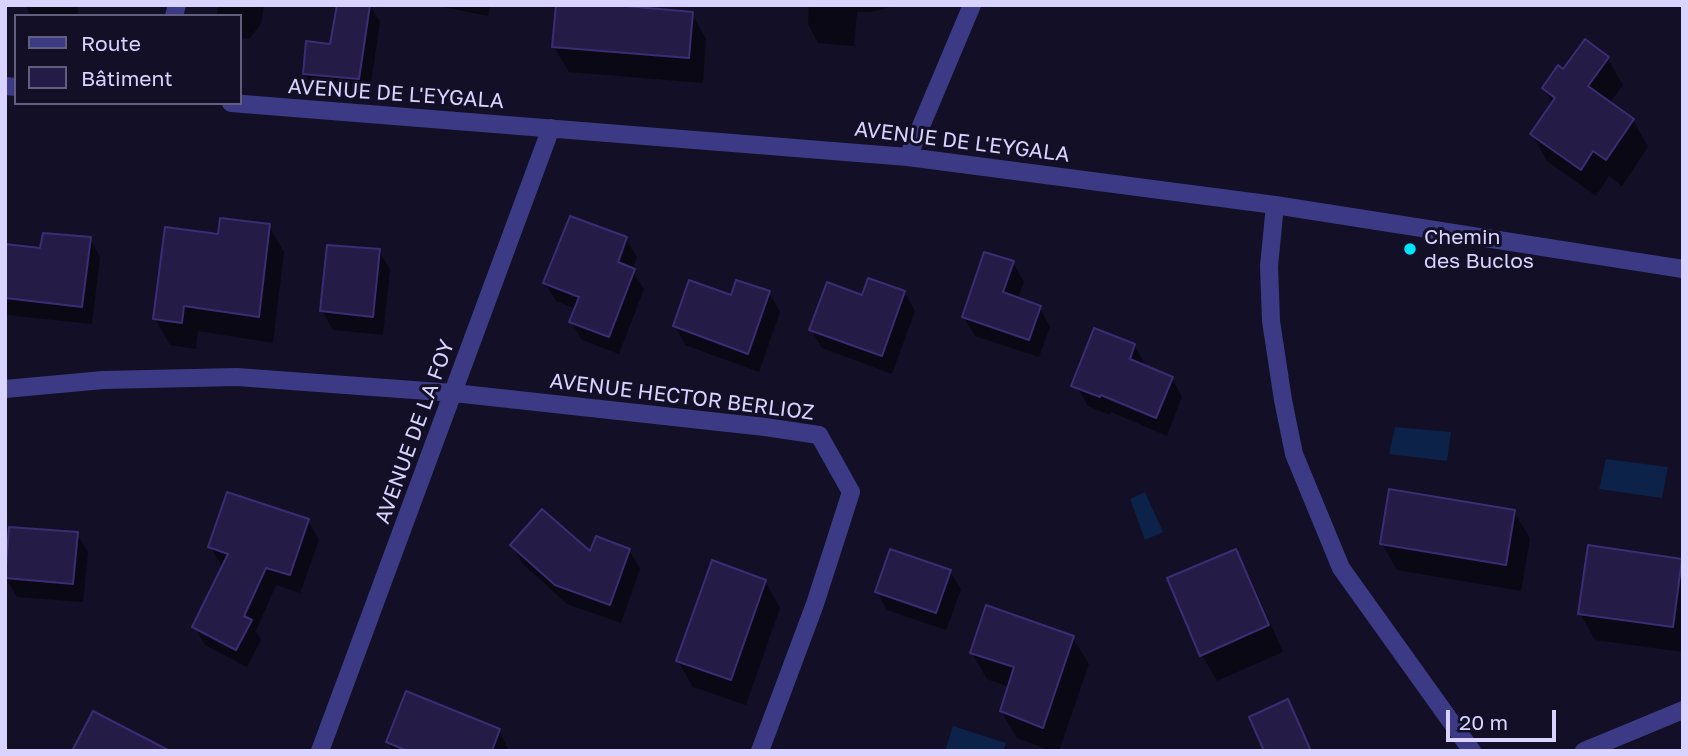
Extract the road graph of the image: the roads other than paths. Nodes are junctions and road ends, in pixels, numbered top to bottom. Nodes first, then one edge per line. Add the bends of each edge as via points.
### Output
1 (972, 5) edge
2 (242, 104) edge
3 (551, 128) junction
4 (908, 157) junction
5 (1275, 205) junction
6 (1683, 269) edge
7 (5, 389) edge
8 (454, 393) junction
9 (1683, 710) edge
10 (320, 751) edge
11 (760, 751) edge
12 (1472, 751) edge
13 (1584, 751) edge

1 - 4 street
2 - 3 street, AVENUE DE L'EYGALA
3 - 4 street, AVENUE DE L'EYGALA
3 - 8 street, AVENUE DE LA FOY
4 - 5 street, AVENUE DE L'EYGALA
5 - 6 street, AVENUE DE L'EYGALA
5 - 12 street via 1269,265 1271,321 1294,454 1341,568
7 - 8 street via 103,380 237,377
8 - 10 street, AVENUE DE LA FOY
8 - 11 street, AVENUE HECTOR BERLIOZ via 819,435 851,492
9 - 13 street

